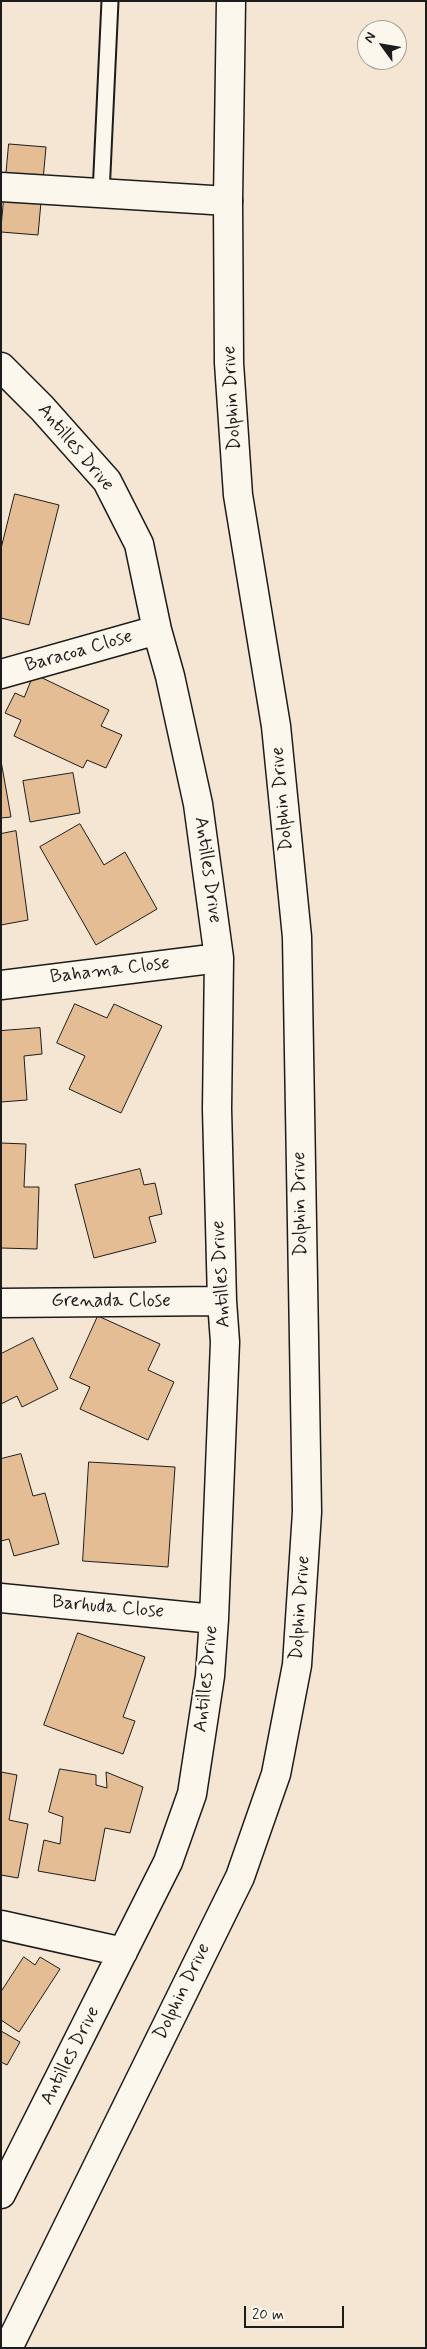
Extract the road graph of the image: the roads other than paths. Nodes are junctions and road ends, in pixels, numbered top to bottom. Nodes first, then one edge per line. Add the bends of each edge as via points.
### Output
1 (110, 1) edge
2 (231, 1) edge
3 (9, 187) edge
4 (101, 194) junction
5 (228, 201) junction
6 (1, 367) edge
7 (157, 630) junction
8 (1, 674) edge
9 (219, 958) junction
10 (1, 985) edge
11 (222, 1301) junction
12 (1, 1303) edge
13 (1, 1598) edge
14 (214, 1618) junction
15 (1, 1925) edge
16 (123, 1952) junction
17 (1, 2194) edge
18 (8, 2348) edge

1 - 4 lane
2 - 5 street, Dolphin Drive
3 - 4 street
4 - 5 street
5 - 18 street, Dolphin Drive via 229,363 238,495 276,726 296,937 308,1512 297,1665 276,1774 240,1877
6 - 7 street, Antilles Drive via 107,481 139,544
7 - 8 street, Baracoa Close
7 - 9 street, Antilles Drive via 198,804
9 - 10 street, Bahama Close
9 - 11 street, Antilles Drive via 216,1109
11 - 12 street, Grenada Close
11 - 14 street, Antilles Drive via 225,1342
13 - 14 street, Barhuda Close
14 - 16 street, Antilles Drive via 210,1676 192,1794 168,1862
15 - 16 street
16 - 17 street, Antilles Drive

